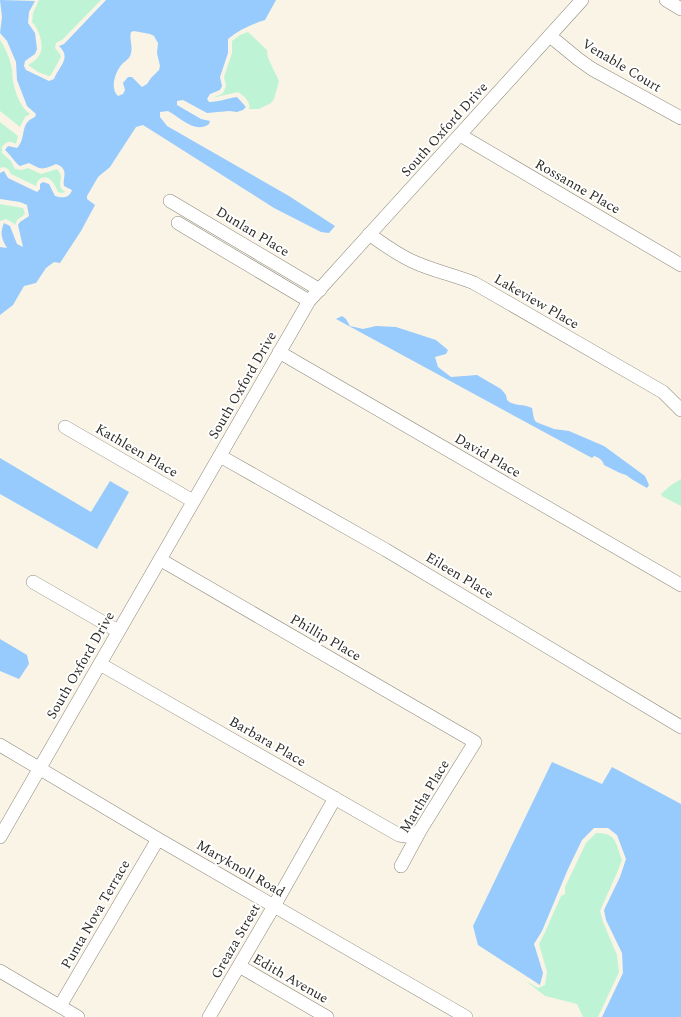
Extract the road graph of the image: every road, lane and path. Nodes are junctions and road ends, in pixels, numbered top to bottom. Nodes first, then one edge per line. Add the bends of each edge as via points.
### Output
1 (582, 0) edge
2 (666, 0) edge
3 (681, 9) edge
4 (550, 36) junction
5 (681, 118) edge
6 (460, 135) junction
7 (170, 200) dead end
8 (178, 223) dead end
9 (369, 234) junction
10 (681, 265) edge
11 (320, 290) junction
12 (309, 301) junction
13 (279, 352) junction
14 (681, 410) edge
15 (65, 427) dead end
16 (220, 456) junction
17 (193, 501) junction
18 (161, 560) junction
19 (33, 582) dead end
20 (681, 585) edge
21 (118, 631) junction
22 (100, 664) junction
23 (680, 724) edge
24 (475, 742) joint
25 (0, 745) edge
26 (39, 768) junction
27 (335, 798) junction
28 (421, 829) junction
29 (0, 837) edge
30 (158, 839) junction
31 (401, 866) dead end
32 (274, 906) junction
33 (239, 966) junction
34 (0, 971) edge
35 (60, 1006) junction
36 (78, 1017) edge
37 (209, 1017) edge
38 (327, 1017) edge
39 (466, 1017) edge

1 - 4 street, South Oxford Drive
2 - 3 street
4 - 5 street, Venable Court via 578,60
4 - 6 street, South Oxford Drive
6 - 9 street, South Oxford Drive
6 - 10 street, Rossanne Place
7 - 11 street, Dunlan Place
8 - 12 street
9 - 11 street, South Oxford Drive
9 - 14 street, Lakeview Place via 410,260 474,283 663,392
11 - 12 street, South Oxford Drive
12 - 13 street, South Oxford Drive
13 - 16 street, South Oxford Drive
13 - 20 street, David Place
15 - 17 street, Kathleen Place
16 - 17 street, South Oxford Drive
16 - 23 street, Eileen Place via 386,550
17 - 18 street, South Oxford Drive
18 - 21 street, South Oxford Drive
18 - 24 street, Phillip Place
19 - 21 street
21 - 22 street, South Oxford Drive
22 - 26 street, South Oxford Drive
22 - 27 street, Barbara Place
24 - 28 street, Martha Place
25 - 26 street, Maryknoll Road
26 - 29 street, South Oxford Drive
26 - 30 street, Maryknoll Road
27 - 28 street, Barbara Place via 399,835 412,837
27 - 32 street, Greaza Street
28 - 31 street, Martha Place
30 - 32 street, Maryknoll Road
30 - 35 street, Punta Nova Terrace
32 - 33 street, Greaza Street
32 - 39 street, Maryknoll Road
33 - 37 street, Greaza Street
33 - 38 street, Edith Avenue
34 - 35 street
35 - 36 street

